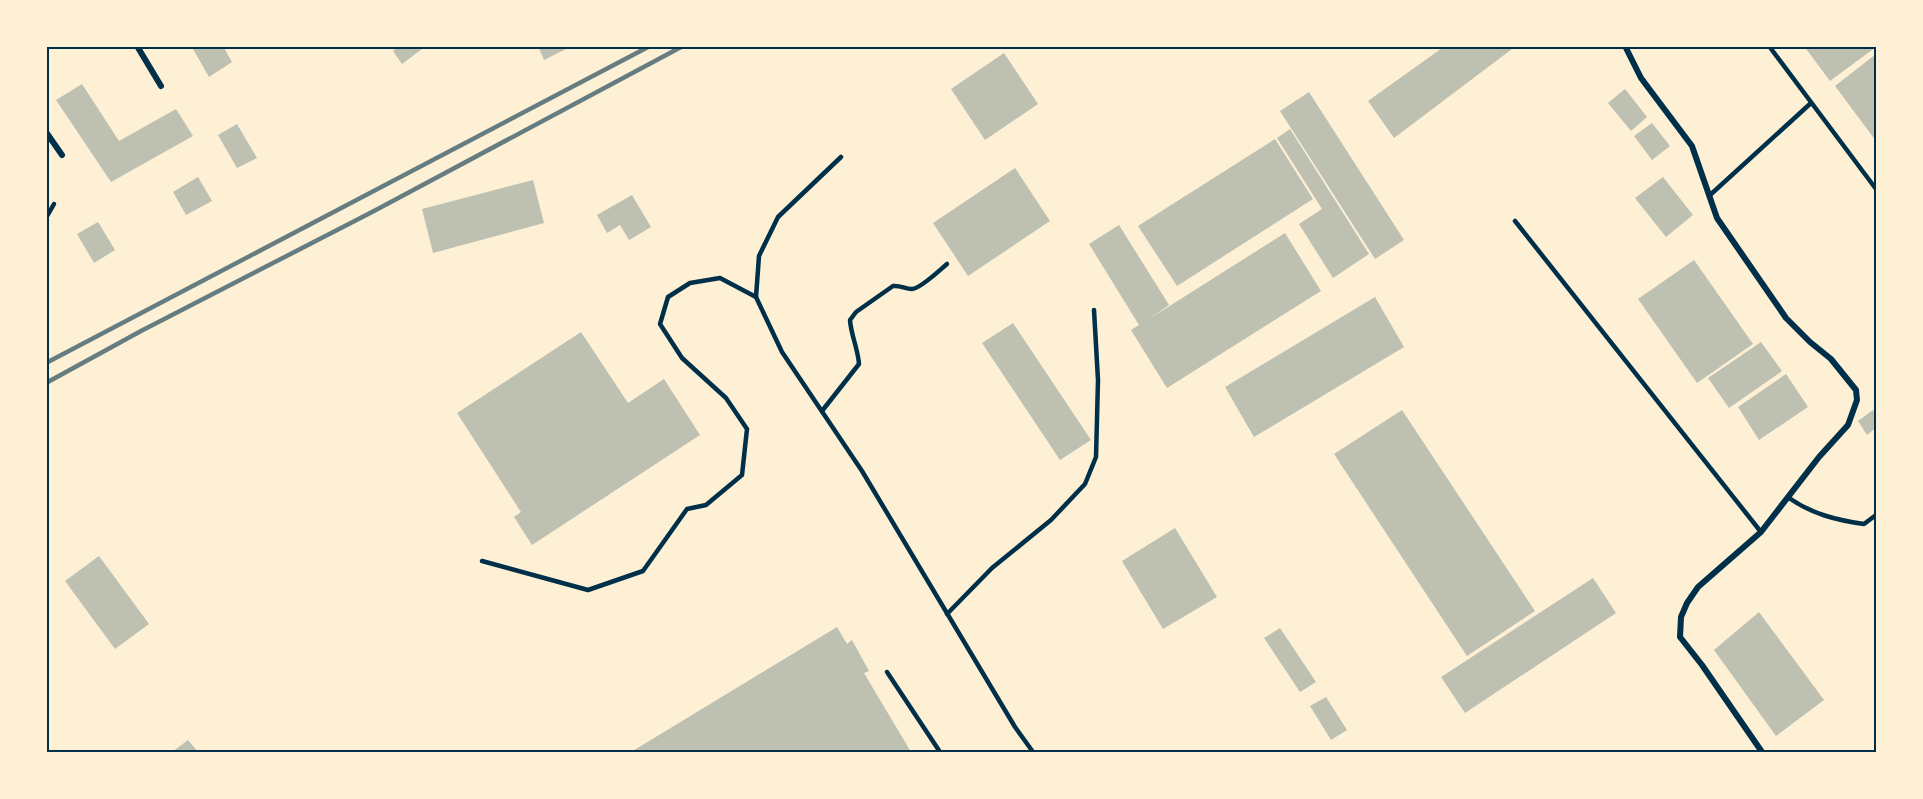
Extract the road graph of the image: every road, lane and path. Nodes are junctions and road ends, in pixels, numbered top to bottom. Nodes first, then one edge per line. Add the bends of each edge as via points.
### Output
1 (137, 46) edge
2 (1625, 46) edge
3 (1769, 46) edge
4 (161, 86) dead end
5 (1811, 103) junction
6 (46, 132) edge
7 (62, 154) dead end
8 (841, 157) dead end
9 (1876, 189) edge
10 (1709, 196) junction
11 (54, 204) dead end
12 (46, 218) edge
13 (1515, 221) dead end
14 (948, 264) dead end
15 (756, 297) junction
16 (1094, 310) dead end
17 (822, 411) junction
18 (1789, 498) junction
19 (1876, 515) edge
20 (1761, 531) junction
21 (483, 561) dead end
22 (947, 614) junction
23 (887, 672) dead end
24 (940, 753) edge
25 (1033, 753) edge
26 (1762, 753) edge

1 - 4 street
2 - 10 street via 1641,78 1692,146
3 - 5 lane
5 - 9 lane
5 - 10 lane
6 - 7 street
8 - 15 lane via 778,217 759,256
10 - 18 street via 1717,218 1786,318 1831,359 1856,390 1857,400 1848,425
11 - 12 lane
13 - 20 lane
14 - 17 lane via 918,287 893,286 856,312 850,320 859,364
15 - 17 lane via 782,352
15 - 21 lane via 720,278 690,283 668,297 660,324 682,358 726,398 747,429 742,475 706,505 687,509 643,571 588,590
16 - 22 lane via 1098,380 1096,457 1085,484
17 - 22 lane
18 - 19 lane via 1804,508 1840,520 1864,524
18 - 20 street
20 - 26 street via 1698,587 1686,603 1680,637
22 - 25 lane
23 - 24 lane

